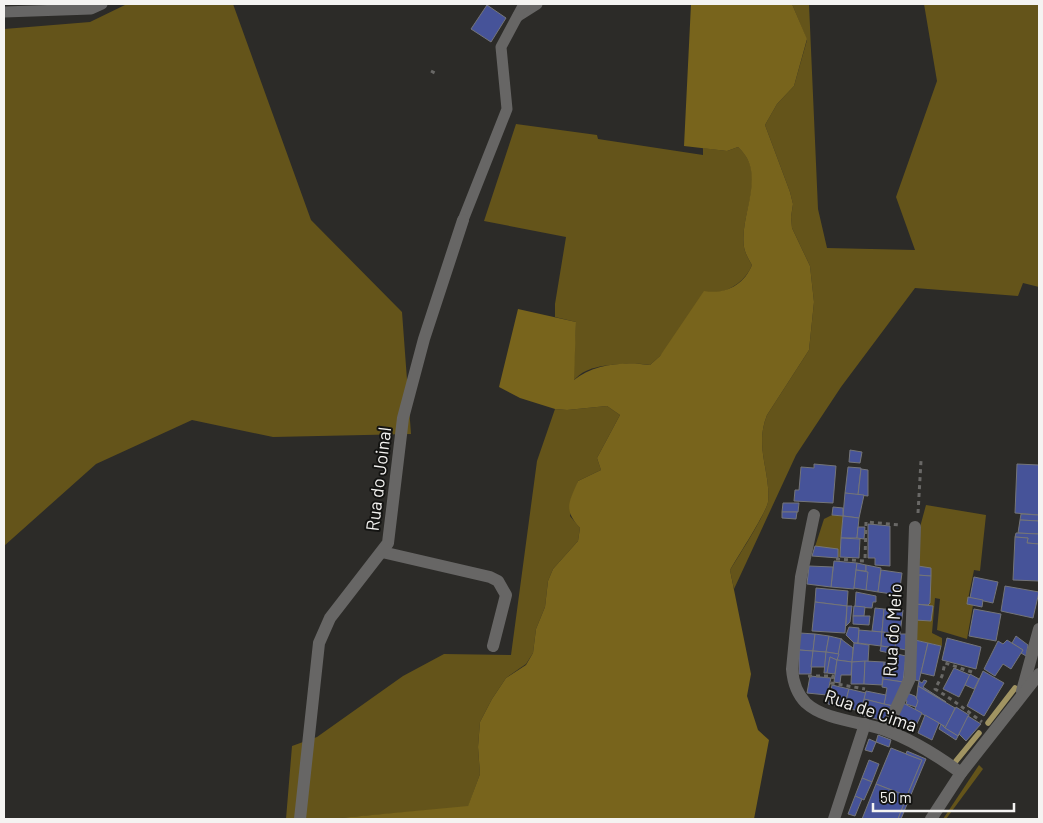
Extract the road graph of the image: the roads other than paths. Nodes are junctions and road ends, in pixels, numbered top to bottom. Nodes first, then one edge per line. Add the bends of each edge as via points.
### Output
1 (102, 4) edge
2 (524, 4) edge
3 (537, 4) edge
4 (4, 12) edge
5 (516, 17) junction
6 (463, 220) joint
7 (814, 515) dead end
8 (910, 526) road end
9 (382, 552) junction
10 (1039, 629) edge
11 (493, 646) dead end
12 (1039, 674) edge
13 (1021, 698) junction
14 (865, 724) junction
15 (886, 730) junction
16 (961, 773) junction
17 (300, 819) edge
18 (834, 819) edge
19 (931, 819) edge

1 - 4 lane via 91,9
2 - 5 lane
3 - 5 lane
5 - 6 lane via 501,47 507,109
6 - 9 street, Rua do Joinal via 424,340 403,418 388,543
7 - 14 street, Rua de Cima via 801,578 793,678 801,698 812,708
8 - 15 street, Rua do Meio via 910,678
9 - 11 street via 498,581 506,595
9 - 17 street, Rua do Joinal via 330,618 319,643
10 - 13 street
12 - 13 street
13 - 16 street
14 - 15 street, Rua de Cima
14 - 18 street
15 - 16 street, Rua de Cima via 928,750
16 - 19 street

